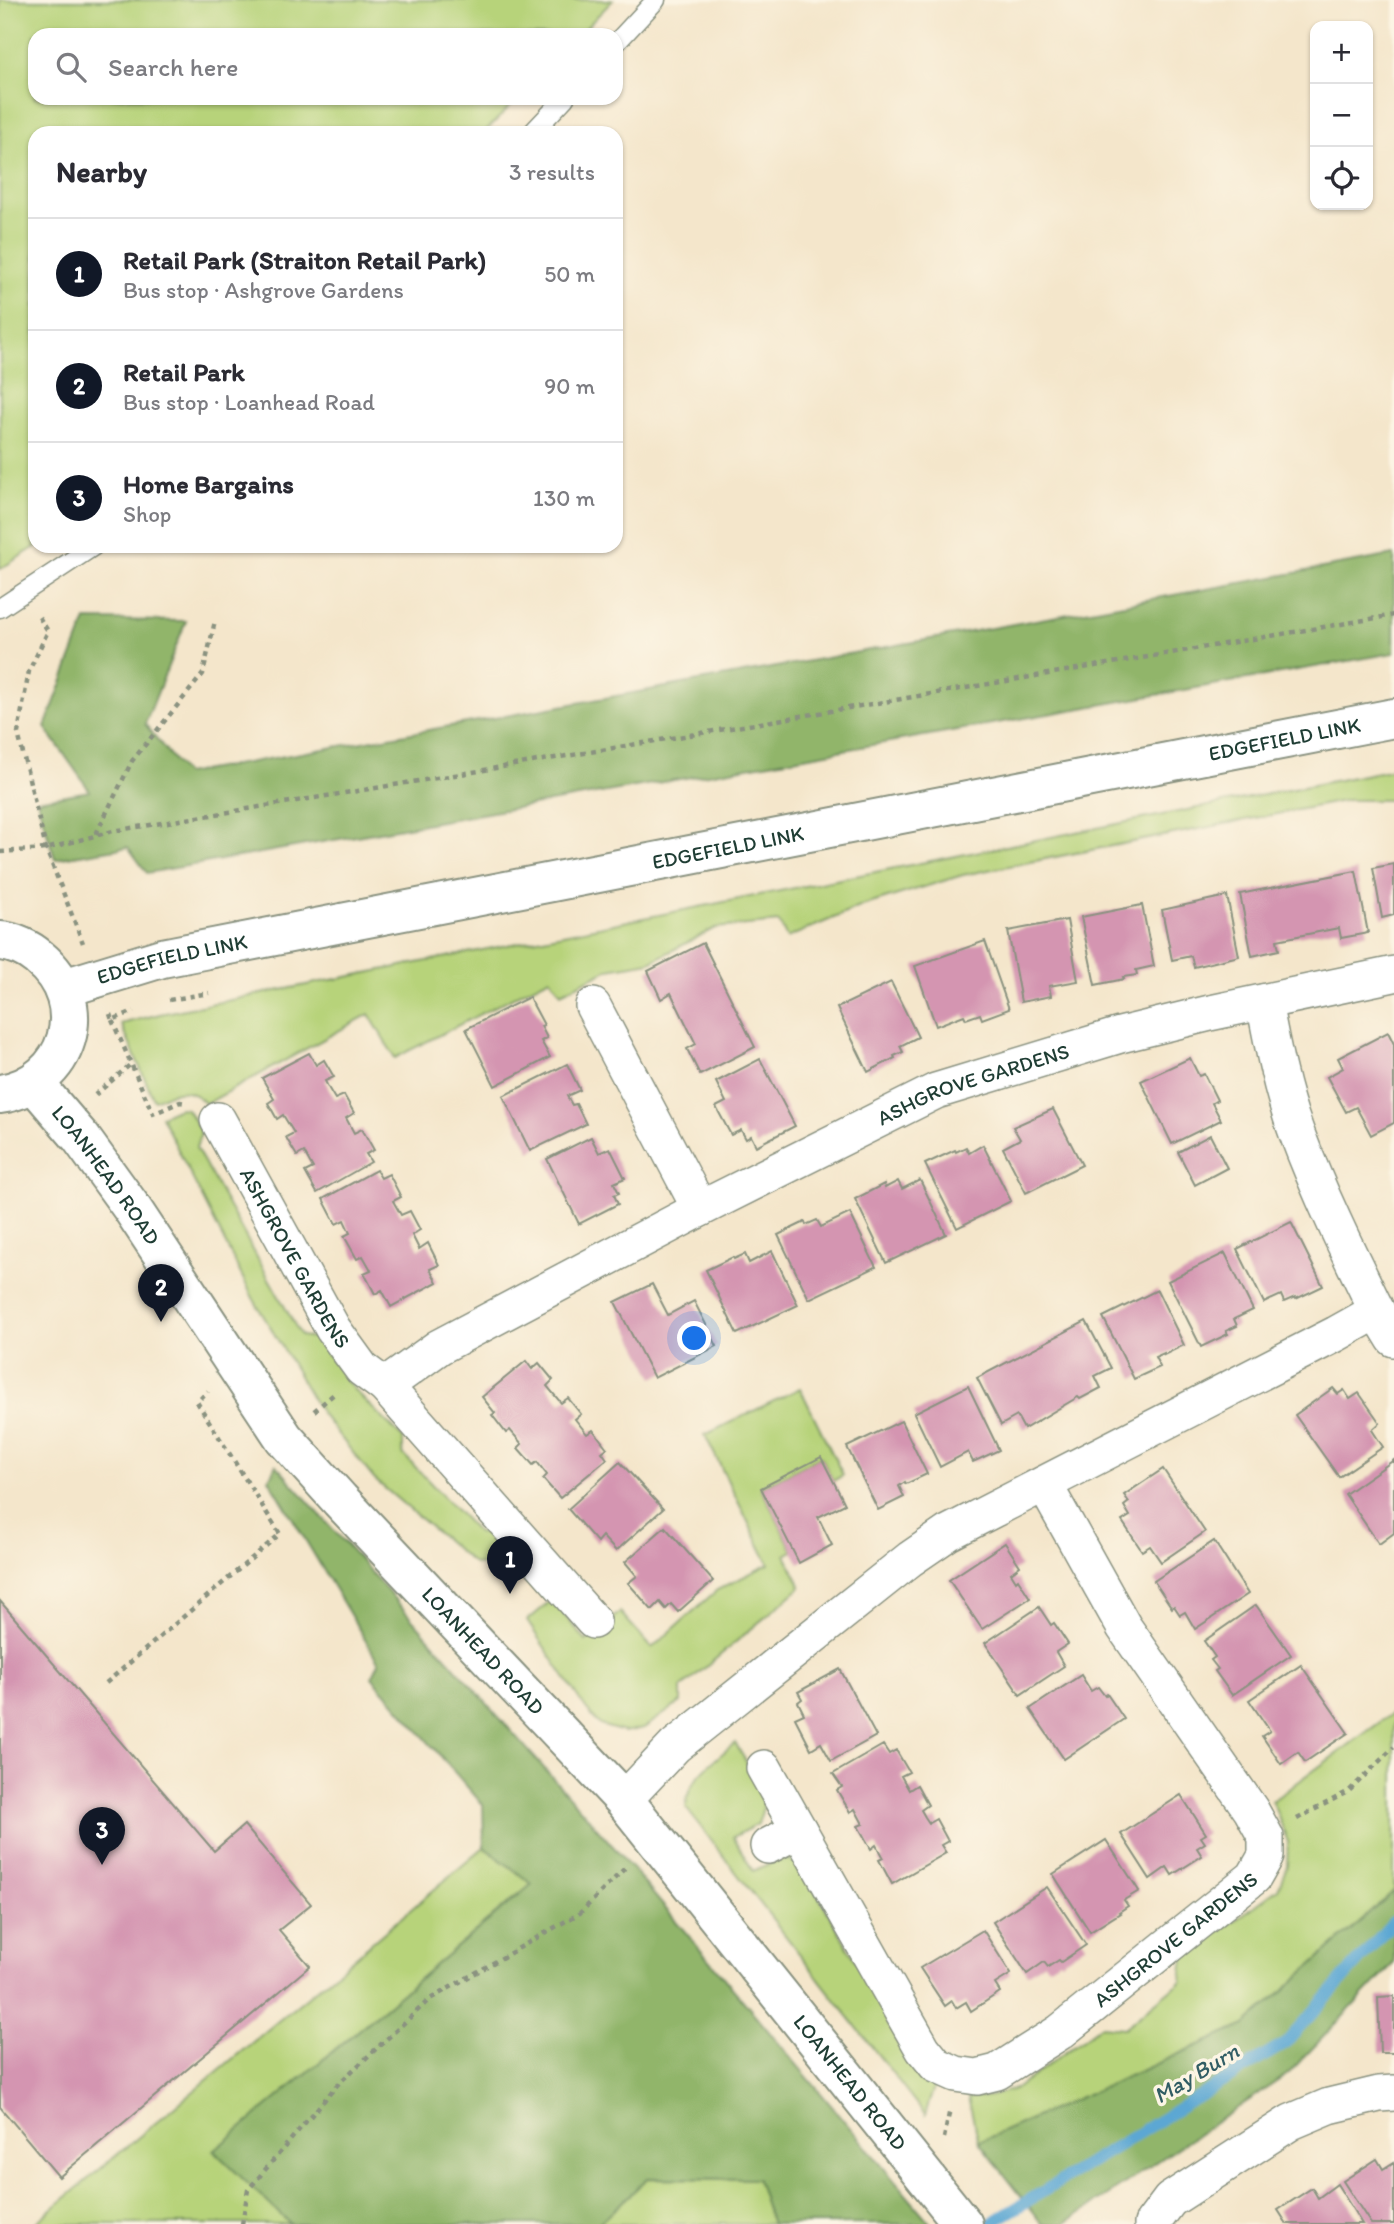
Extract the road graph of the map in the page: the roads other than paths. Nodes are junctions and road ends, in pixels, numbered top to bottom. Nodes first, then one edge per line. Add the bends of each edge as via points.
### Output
1 (656, 0) edge
2 (623, 35) edge
3 (558, 105) edge
4 (539, 126) edge
5 (84, 553) edge
6 (0, 608) edge
7 (1394, 718) edge
8 (0, 941) edge
9 (1394, 974) edge
10 (80, 983) junction
11 (1264, 1002) junction
12 (593, 1006) dead end
13 (17, 1089) edge
14 (218, 1120) road end
15 (700, 1209) junction
16 (1386, 1325) edge
17 (385, 1386) junction
18 (1044, 1485) junction
19 (593, 1621) dead end
20 (764, 1768) dead end
21 (624, 1800) junction
22 (799, 1830) junction
23 (768, 1846) dead end
24 (1394, 2093) edge
25 (949, 2207) edge
26 (1152, 2224) edge

1 - 2 lane
3 - 4 lane
5 - 6 lane
7 - 10 main road, EDGEFIELD LINK via 162,958
8 - 10 main road via 29,950
9 - 11 street, ASHGROVE GARDENS
10 - 13 main road via 66,1041 54,1065
11 - 15 street, ASHGROVE GARDENS via 1119,1035 936,1091
11 - 16 street via 1295,1128 1325,1204
12 - 15 street
13 - 21 main road, LOANHEAD ROAD via 63,1116 131,1207 284,1438
14 - 17 street, ASHGROVE GARDENS via 333,1329 362,1368
15 - 17 street, ASHGROVE GARDENS via 439,1347
16 - 18 street via 1336,1334
17 - 19 street, ASHGROVE GARDENS
18 - 21 street via 948,1533 910,1559 675,1746
18 - 22 street, ASHGROVE GARDENS via 1124,1627 1266,1837 1266,1857 1254,1877 1060,2032 998,2073 977,2077 936,2065 923,2049
20 - 22 street
21 - 25 main road, LOANHEAD ROAD
22 - 23 street
24 - 26 street via 1329,2106 1291,2122 1170,2200

